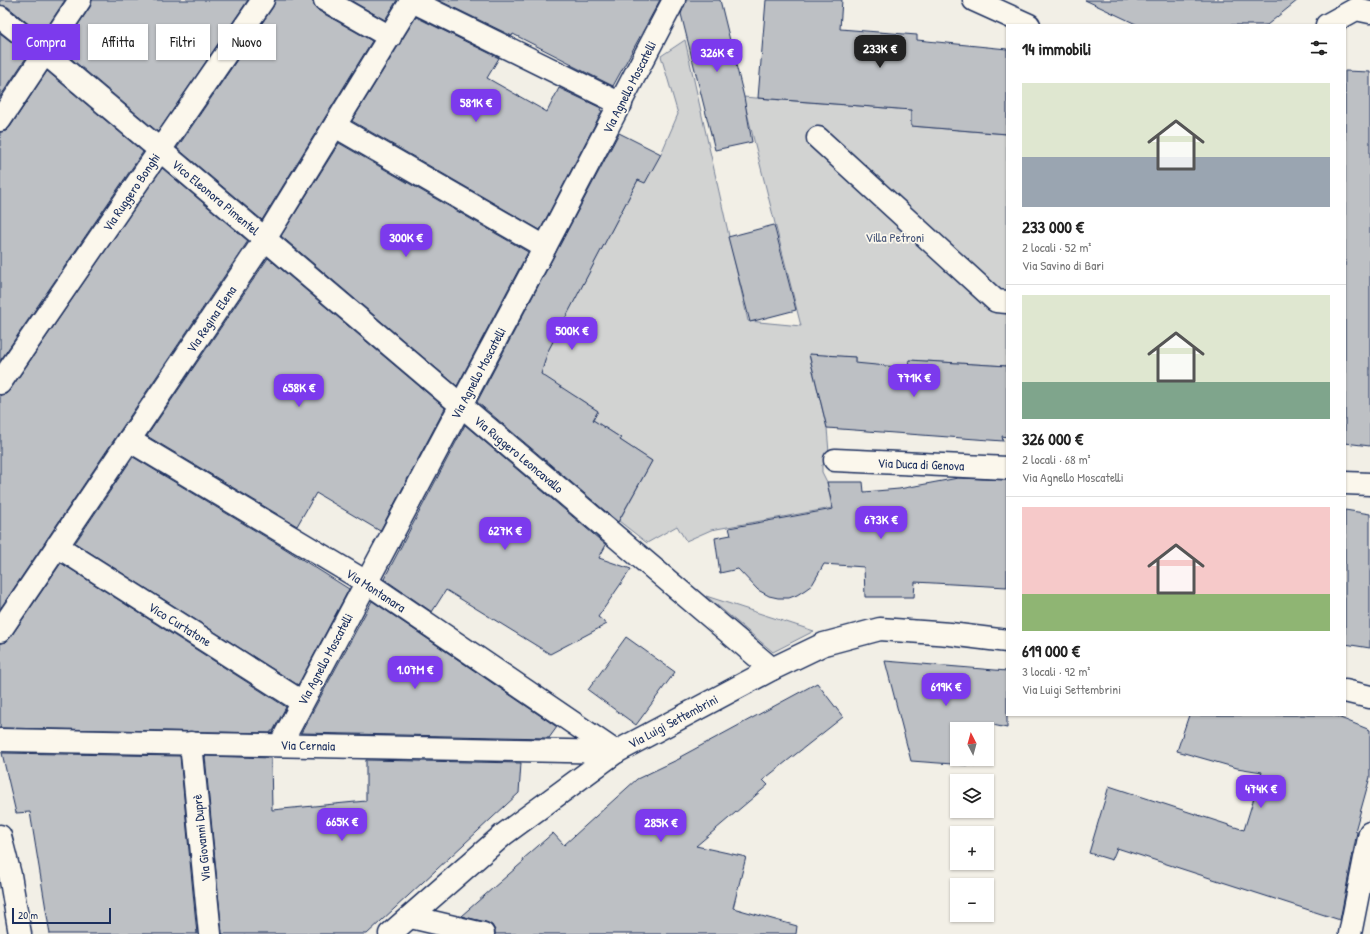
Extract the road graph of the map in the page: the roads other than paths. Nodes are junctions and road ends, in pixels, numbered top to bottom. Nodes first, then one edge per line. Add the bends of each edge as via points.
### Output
1 (80, 0) edge
2 (263, 0) edge
3 (325, 0) edge
4 (412, 0) edge
5 (674, 0) edge
6 (974, 0) edge
7 (1364, 7) edge
8 (0, 17) edge
9 (64, 24) edge
10 (1027, 24) edge
11 (1329, 24) edge
12 (12, 27) edge
13 (390, 37) junction
14 (40, 60) edge
15 (53, 60) edge
16 (621, 104) junction
17 (0, 120) edge
18 (335, 126) junction
19 (818, 138) dead end
20 (160, 150) junction
21 (265, 239) junction
22 (545, 247) junction
23 (1006, 302) edge
24 (0, 384) edge
25 (461, 405) junction
26 (129, 440) junction
27 (835, 460) dead end
28 (1006, 468) edge
29 (1346, 483) edge
30 (1370, 484) edge
31 (57, 546) junction
32 (366, 582) junction
33 (0, 631) edge
34 (1006, 641) edge
35 (772, 669) junction
36 (1346, 691) edge
37 (1370, 697) edge
38 (302, 702) junction
39 (0, 740) edge
40 (191, 742) junction
41 (280, 745) junction
42 (616, 752) junction
43 (1370, 833) edge
44 (0, 837) edge
45 (411, 916) junction
46 (20, 934) edge
47 (210, 934) edge
48 (390, 934) edge
49 (483, 934) edge
50 (1350, 934) edge

1 - 9 street
2 - 20 street, Via Ruggero Bonghi
3 - 13 street
4 - 13 street, Via Regina Elena
4 - 16 street
5 - 16 street, Via Agnello Moscatelli
6 - 10 street
7 - 11 street
8 - 12 street, Vico Eleonora Pimentel
13 - 18 street, Via Regina Elena
14 - 17 street
15 - 20 street, Vico Eleonora Pimentel
16 - 22 street, Via Agnello Moscatelli
18 - 21 street, Via Regina Elena
18 - 22 street
19 - 23 street via 996,301
20 - 21 street, Vico Eleonora Pimentel
20 - 24 street, Via Ruggero Bonghi
21 - 25 street, Via Ruggero Leoncavallo
21 - 26 street, Via Regina Elena
22 - 25 street, Via Agnello Moscatelli
25 - 32 street, Via Agnello Moscatelli
25 - 35 street, Via Ruggero Leoncavallo
26 - 31 street, Via Regina Elena
26 - 32 street, Via Montanara
27 - 28 street, Via Duca di Genova
29 - 30 street
31 - 33 street, Via Regina Elena
31 - 38 street, Vico Curtatone
32 - 38 street, Via Agnello Moscatelli
32 - 42 street, Via Montanara
34 - 35 street, Via Luigi Settembrini via 880,629 824,644
35 - 42 street, Via Luigi Settembrini
36 - 37 street
38 - 41 street, Via Agnello Moscatelli
39 - 40 street, Via Cernaia
40 - 41 street, Via Cernaia
40 - 47 street, Via Giovanni Duprè
41 - 42 street, Via Cernaia
42 - 45 street, Via Luigi Settembrini via 503,835
43 - 50 street
44 - 46 street via 10,875
45 - 48 street, Via Luigi Settembrini
45 - 49 street

